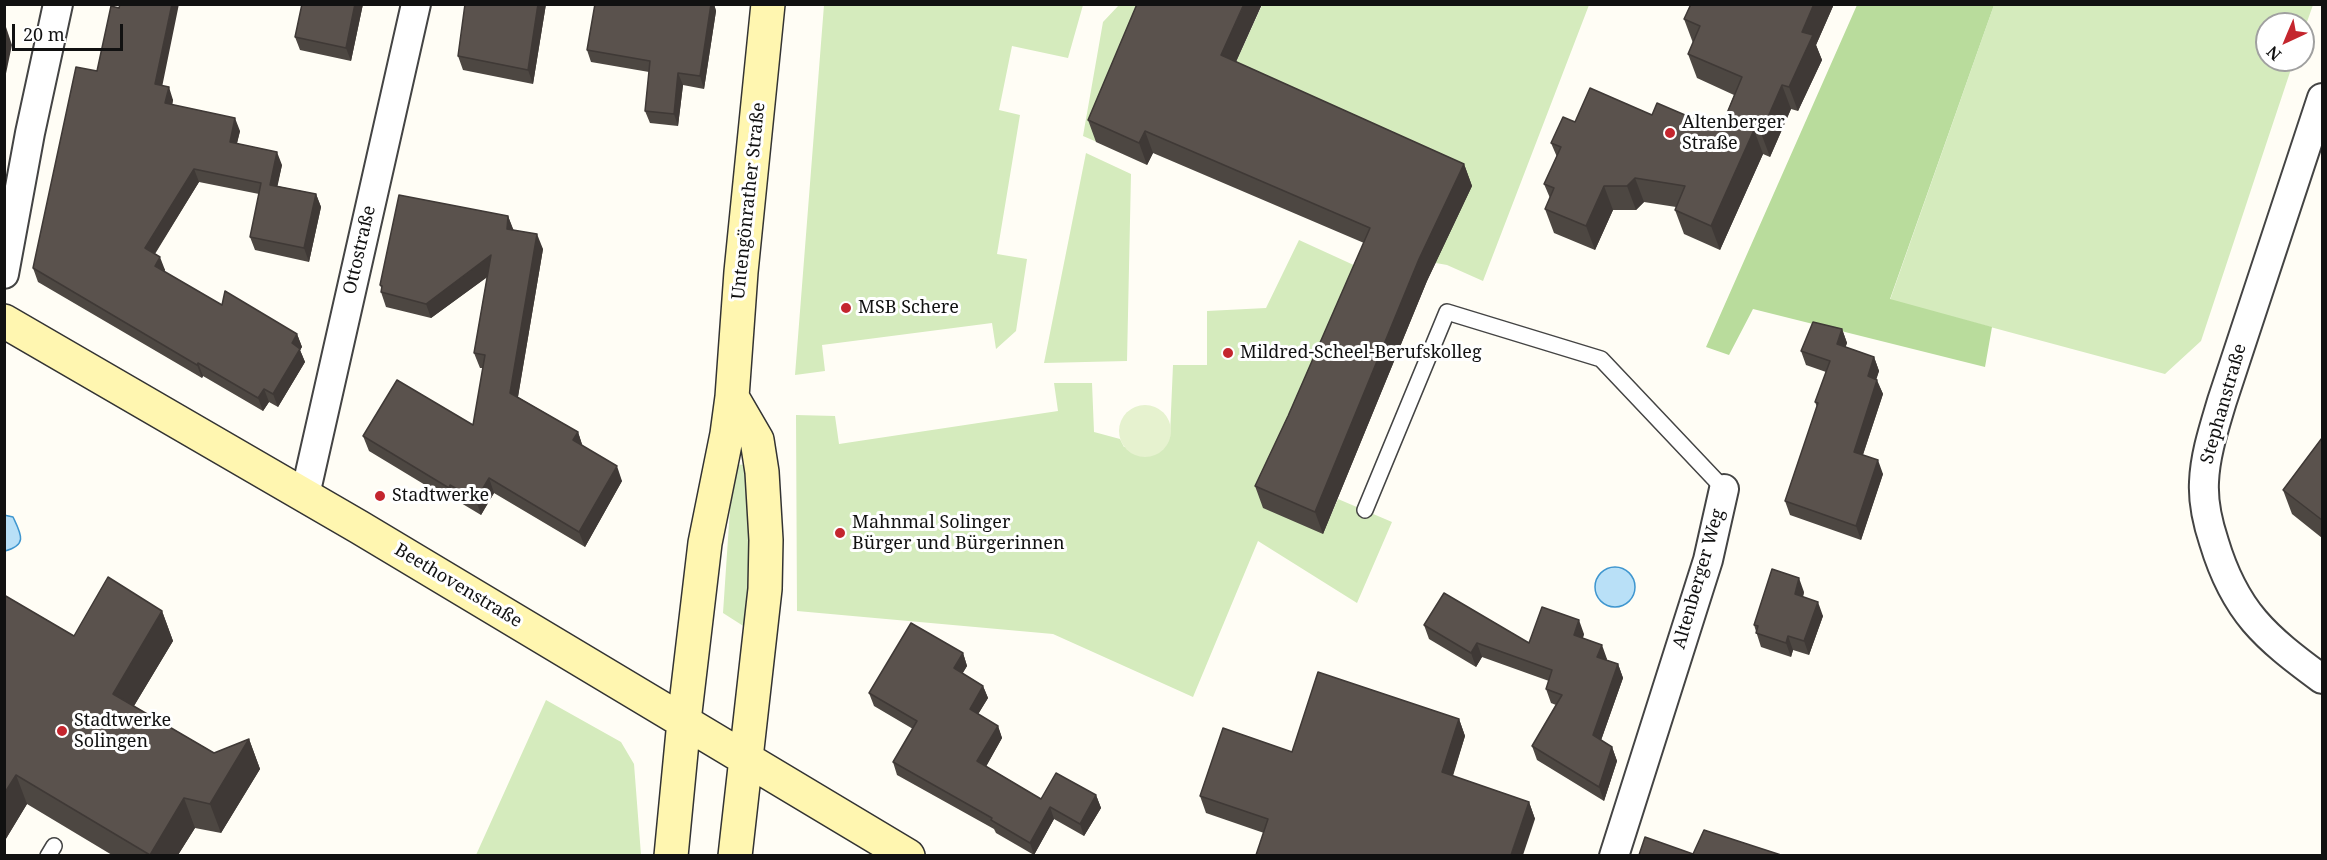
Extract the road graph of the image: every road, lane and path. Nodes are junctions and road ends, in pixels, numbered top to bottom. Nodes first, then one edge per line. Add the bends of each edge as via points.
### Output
1 (58, 4) edge
2 (416, 4) edge
3 (768, 4) edge
4 (2322, 98) edge
5 (4, 274) edge
6 (4, 321) edge
7 (732, 397) junction
8 (1724, 489) joint
9 (305, 495) junction
10 (1365, 510) dead end
11 (2322, 679) edge
12 (684, 721) junction
13 (744, 757) junction
14 (671, 855) edge
15 (735, 855) edge
16 (908, 855) edge
17 (1614, 855) edge

1 - 5 street
2 - 9 street, Ottostraße
3 - 7 street, Untengönrather Straße
4 - 11 street, Stephanstraße via 2222,401 2204,483 2219,560 2242,608 2279,648
6 - 9 street, Beethovenstraße
7 - 12 street, Untengönrather Straße via 705,543
7 - 13 street via 757,440 766,540 765,589
8 - 10 lane, Altenberger Weg via 1601,359 1447,312
8 - 17 street, Altenberger Weg via 1708,560
9 - 12 street, Beethovenstraße
12 - 13 street, Beethovenstraße
12 - 14 street, Untengönrather Straße
13 - 15 street
13 - 16 street, Beethovenstraße

